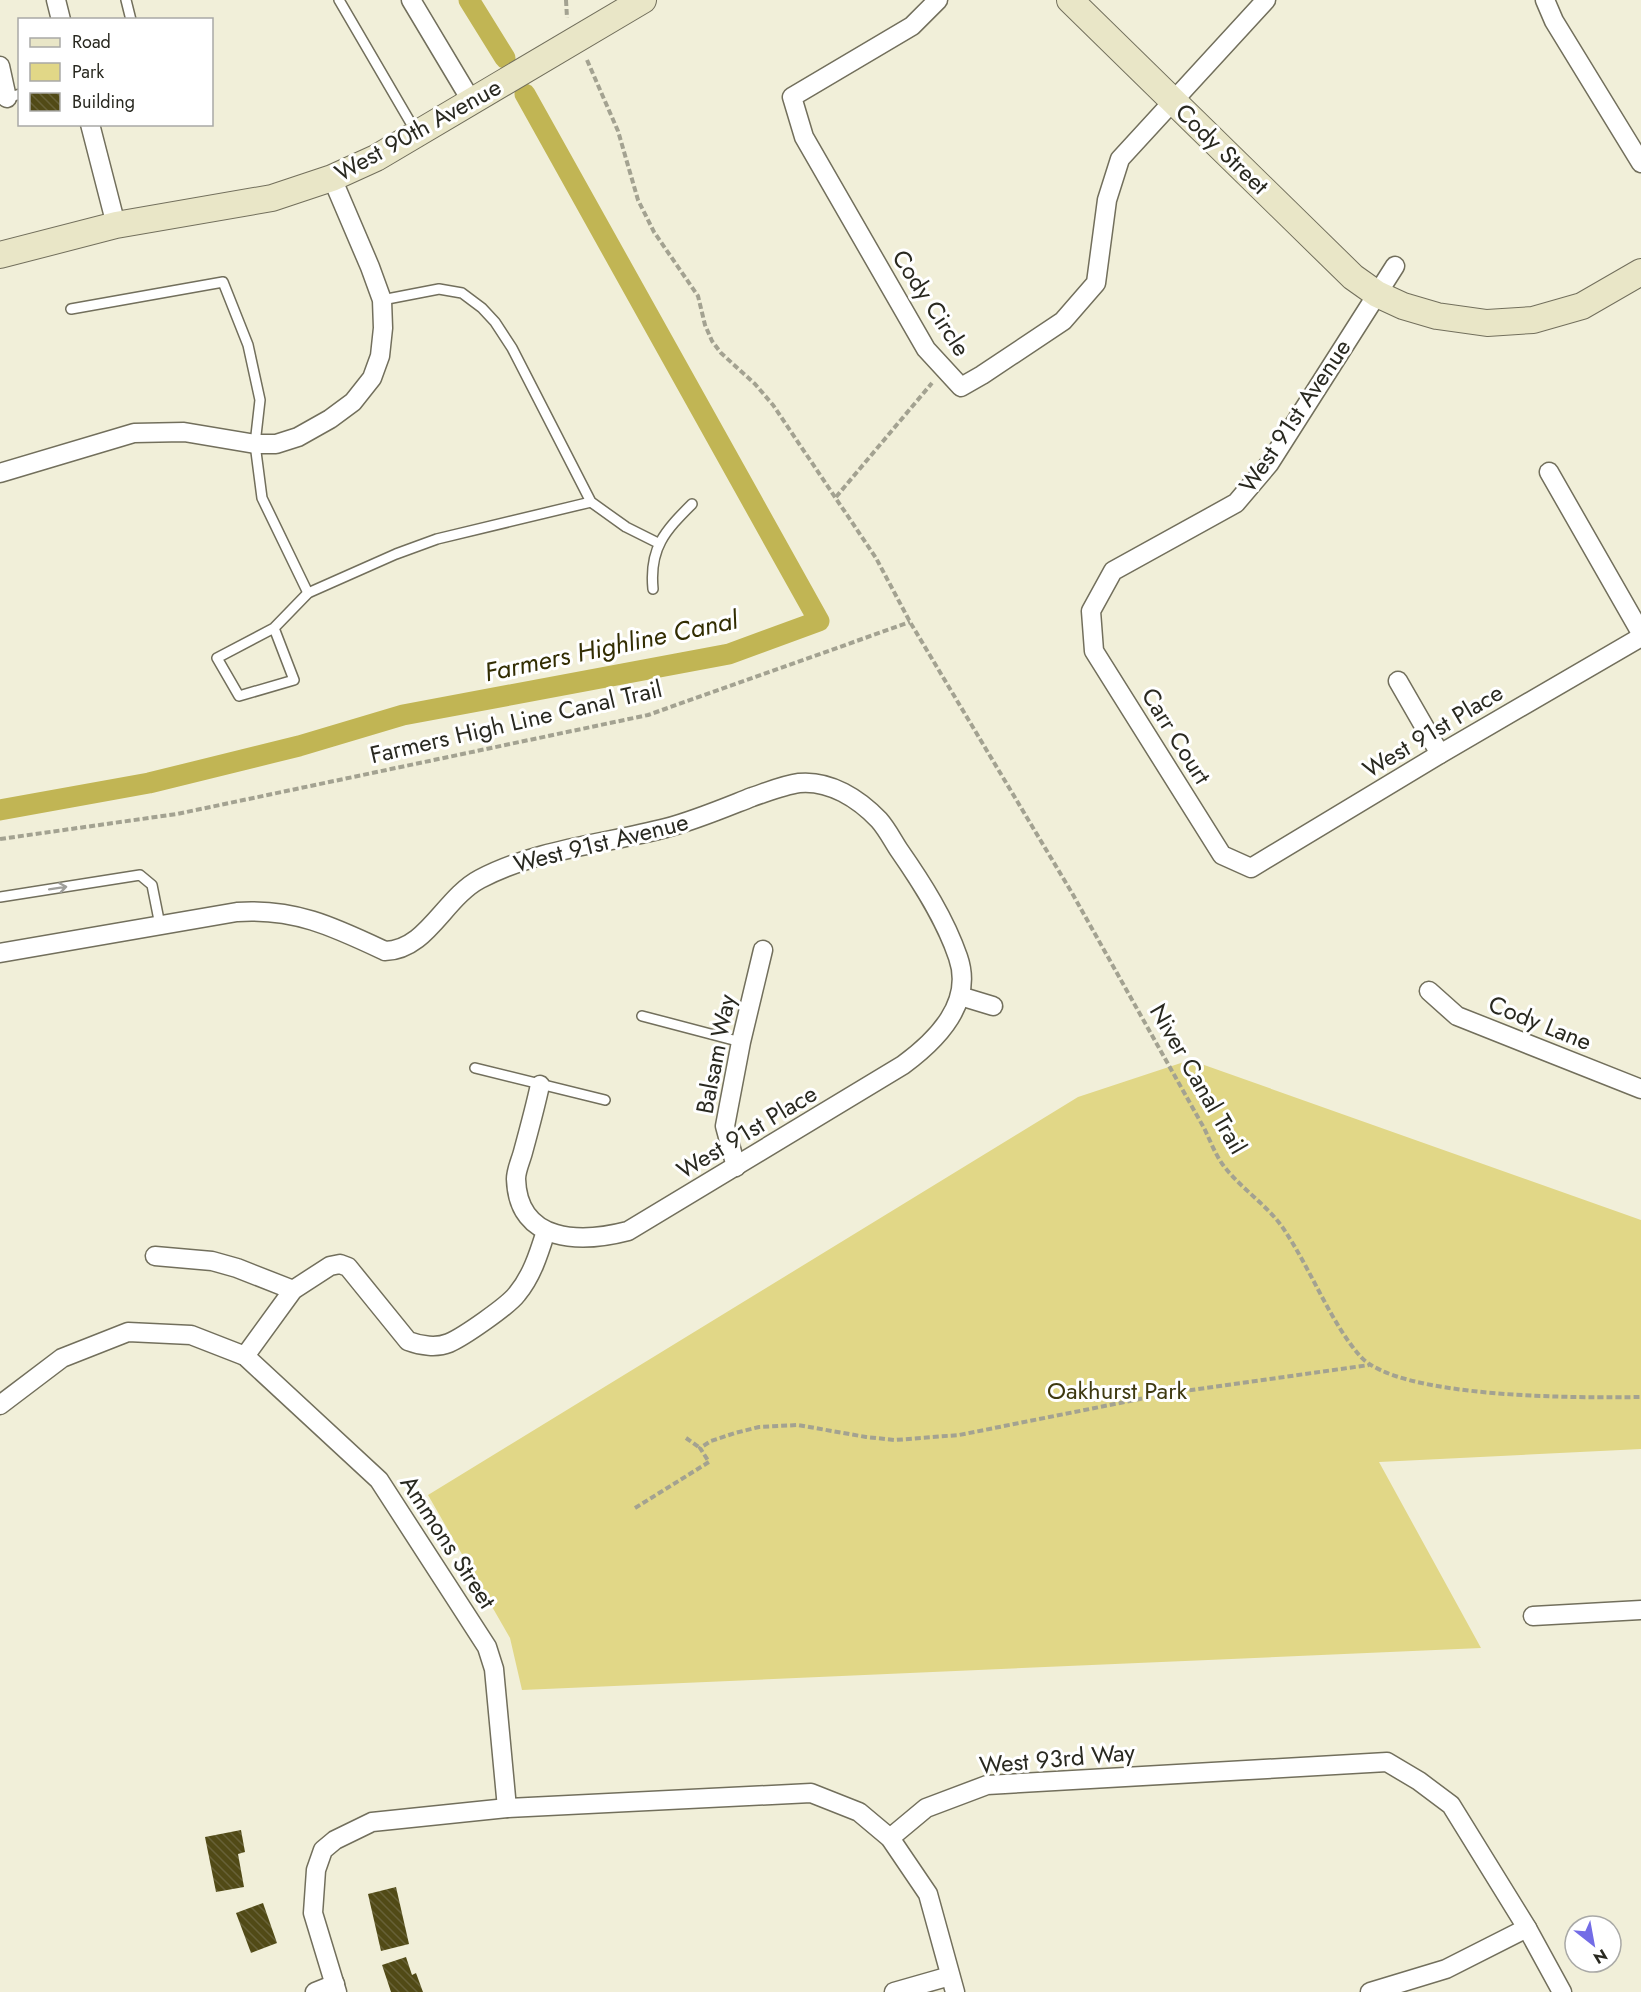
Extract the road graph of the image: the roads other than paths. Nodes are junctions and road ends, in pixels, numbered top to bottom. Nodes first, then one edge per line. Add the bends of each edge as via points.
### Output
1 (56, 0) edge
2 (126, 0) edge
3 (339, 0) edge
4 (411, 0) edge
5 (643, 0) edge
6 (939, 0) edge
7 (1070, 0) edge
8 (1266, 0) edge
9 (1545, 0) edge
10 (60, 18) edge
11 (130, 18) edge
12 (0, 66) edge
13 (13, 96) edge
14 (472, 102) junction
15 (1173, 102) junction
16 (91, 126) edge
17 (417, 134) junction
18 (1641, 163) edge
19 (332, 178) junction
20 (116, 225) junction
21 (0, 255) edge
22 (1395, 266) dead end
23 (1641, 272) edge
24 (1377, 294) junction
25 (382, 300) junction
26 (70, 309) dead end
27 (255, 444) junction
28 (1549, 472) dead end
29 (0, 473) edge
30 (591, 502) junction
31 (692, 504) dead end
32 (658, 543) junction
33 (653, 589) dead end
34 (308, 592) junction
35 (1091, 611) joint
36 (274, 628) junction
37 (1641, 635) edge
38 (1398, 681) dead end
39 (1440, 754) junction
40 (1251, 868) joint
41 (0, 897) edge
42 (160, 925) junction
43 (762, 950) dead end
44 (0, 953) edge
45 (1429, 991) dead end
46 (960, 996) junction
47 (993, 1006) dead end
48 (642, 1016) dead end
49 (741, 1042) junction
50 (475, 1068) dead end
51 (540, 1085) junction
52 (1641, 1089) edge
53 (605, 1101) dead end
54 (736, 1167) junction
55 (546, 1231) junction
56 (155, 1256) dead end
57 (293, 1290) junction
58 (245, 1356) junction
59 (0, 1405) edge
60 (1641, 1610) edge
61 (1533, 1616) dead end
62 (507, 1808) junction
63 (890, 1838) junction
64 (1527, 1928) junction
65 (952, 1984) edge
66 (336, 1988) edge
67 (315, 1992) edge
68 (894, 1992) edge
69 (1370, 1992) edge
70 (1562, 1992) edge

1 - 10 street
2 - 11 lane
3 - 17 lane
4 - 14 street
5 - 14 street, West 90th Avenue
6 - 15 street, Cody Circle via 912,26 792,97 804,137 926,349 960,387 1063,321 1096,283 1107,200 1120,159
7 - 15 street, Cody Street
8 - 15 street
9 - 18 street
12 - 13 street
14 - 17 street, West 90th Avenue
15 - 24 street, Cody Street via 1353,277
16 - 20 street
17 - 19 street, West 90th Avenue
19 - 20 street, West 90th Avenue via 273,198
19 - 25 street
20 - 21 street, West 90th Avenue
22 - 24 street, West 91st Avenue
23 - 24 street via 1582,306 1533,320 1486,323 1437,316
24 - 35 street, West 91st Avenue via 1269,464 1236,503 1113,571
25 - 27 street via 380,356 372,378 353,402 298,437 276,444
25 - 30 lane via 439,289 462,293 482,308 512,348
26 - 27 lane via 223,282 248,345 260,399
27 - 29 street via 184,432 134,433
27 - 34 lane via 262,498
28 - 37 street
30 - 32 lane via 626,527
30 - 34 lane via 437,539
31 - 32 lane
32 - 33 lane via 651,571
34 - 36 lane
35 - 40 street, Carr Court via 1094,651 1222,855
36 - 36 lane via 217,658 239,696 294,681
37 - 39 street, West 91st Place
38 - 39 street
39 - 40 street, West 91st Place
41 -> 42 lane via 140,875 152,885
42 - 44 street, West 91st Avenue
42 - 46 street, West 91st Avenue via 260,910 317,922 385,951 395,951 417,941 457,895 476,881 530,857 668,828 799,783 823,784 842,792 880,821 912,868 951,935 963,970
43 - 49 street, Balsam Way
45 - 52 street, Cody Lane via 1457,1016
46 - 47 street
46 - 54 street, West 91st Place via 951,1016 924,1050
48 - 49 lane
49 - 54 street, Balsam Way via 725,1126
50 - 51 lane
51 - 53 lane
51 - 55 street via 516,1177 526,1216
54 - 55 street, West 91st Place via 628,1231 590,1238
55 - 57 street via 527,1281 508,1305 441,1345 408,1341 348,1267 340,1264 330,1266
56 - 57 street via 213,1261
57 - 58 street
58 - 59 street, Ammons Street via 191,1335 128,1332 62,1358
58 - 62 street, Ammons Street via 380,1480 487,1647 494,1670
60 - 61 street
62 - 63 street via 811,1793 858,1812
62 - 66 street via 372,1821 317,1846 313,1912
63 - 64 street, West 93rd Way via 926,1808 987,1785 1387,1762 1451,1805
63 - 65 street via 928,1894
64 - 69 street via 1446,1969
64 - 70 street
65 - 68 street
66 - 67 street

